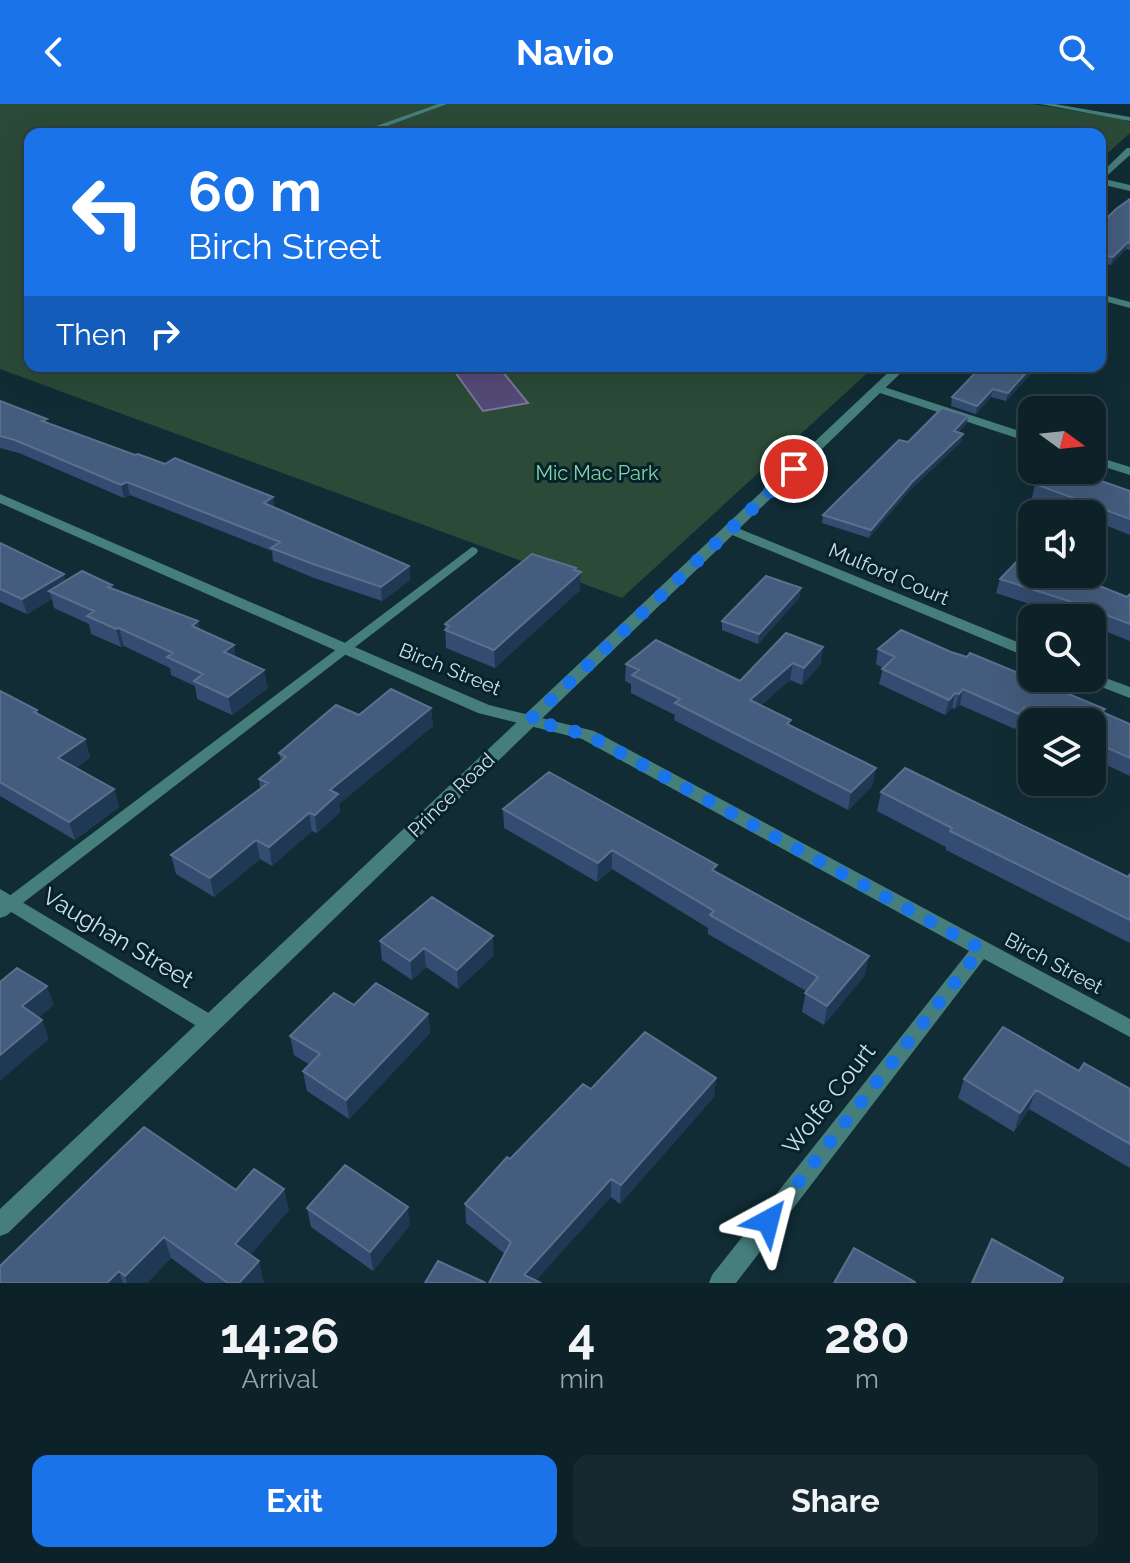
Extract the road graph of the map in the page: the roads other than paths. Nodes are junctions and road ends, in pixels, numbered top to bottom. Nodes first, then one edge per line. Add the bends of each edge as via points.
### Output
1 (444, 104) edge
2 (1043, 104) edge
3 (1130, 119) edge
4 (375, 128) edge
5 (1130, 150) edge
6 (1106, 174) edge
7 (1106, 182) edge
8 (1130, 188) edge
9 (1106, 299) edge
10 (1130, 305) edge
11 (896, 372) edge
12 (878, 389) junction
13 (1018, 434) edge
14 (1106, 463) edge
15 (1130, 471) edge
16 (0, 498) edge
17 (730, 529) junction
18 (472, 551) dead end
19 (344, 648) junction
20 (1018, 648) edge
21 (1106, 684) edge
22 (1130, 693) edge
23 (530, 720) junction
24 (4, 904) edge
25 (981, 949) junction
26 (210, 1024) junction
27 (1130, 1029) edge
28 (0, 1225) edge
29 (721, 1283) edge

1 - 4 lane
2 - 3 lane
5 - 6 street
7 - 8 street
9 - 10 street
11 - 12 street, Prince Road
12 - 13 street
12 - 17 street, Prince Road
14 - 15 street
16 - 19 street, Birch Street
17 - 20 street, Mulford Court
17 - 23 street, Prince Road
18 - 19 lane
19 - 23 street, Birch Street via 484,709
19 - 24 lane
21 - 22 street
23 - 25 street, Birch Street via 588,735
23 - 26 street, Prince Road
24 - 26 street, Vaughan Street
25 - 27 street, Birch Street
25 - 29 street, Wolfe Court
26 - 28 street, Prince Road

